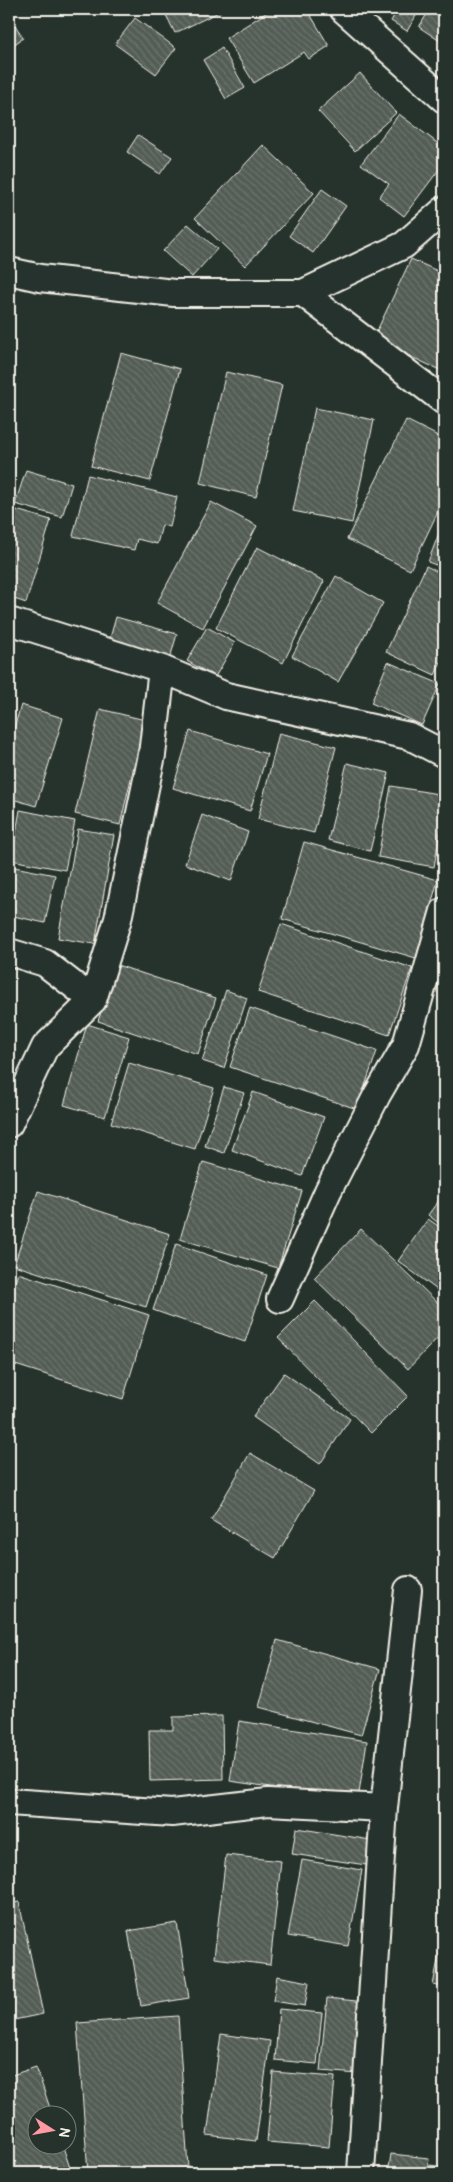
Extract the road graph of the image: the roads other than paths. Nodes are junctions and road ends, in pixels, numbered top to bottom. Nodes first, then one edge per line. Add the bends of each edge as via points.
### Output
1 (344, 9) edge
2 (444, 99) edge
3 (444, 210) edge
4 (9, 271) edge
5 (303, 293) junction
6 (444, 401) edge
7 (9, 621) edge
8 (162, 670) junction
9 (444, 754) edge
10 (444, 911) edge
11 (9, 952) edge
12 (93, 1000) junction
13 (9, 1124) edge
14 (280, 1299) dead end
15 (408, 1590) dead end
16 (9, 1802) edge
17 (384, 1808) junction
18 (361, 2173) edge

1 - 2 street
3 - 5 street via 404,245
4 - 5 street via 40,278 174,292
5 - 6 street
7 - 8 street
8 - 9 street via 226,696 409,736
8 - 12 street via 152,754 118,919
10 - 14 street via 406,1045 328,1191
11 - 12 street via 45,963
12 - 13 street via 45,1047
15 - 17 street
16 - 17 street via 172,1813 268,1802
17 - 18 street

